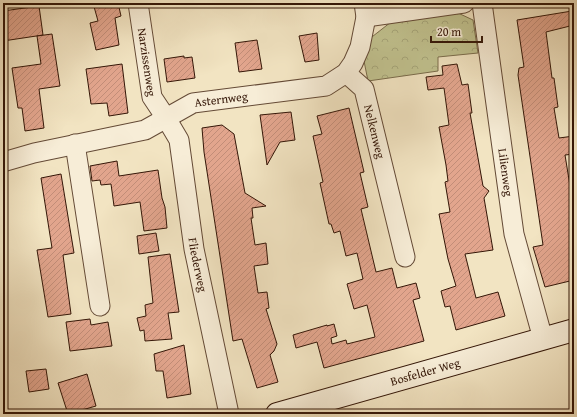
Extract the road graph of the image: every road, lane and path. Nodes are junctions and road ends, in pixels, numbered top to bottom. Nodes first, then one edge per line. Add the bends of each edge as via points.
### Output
1 (138, 3) edge
2 (464, 3) edge
3 (482, 3) edge
4 (365, 10) edge
5 (346, 73) junction
6 (166, 118) junction
7 (75, 144) junction
8 (3, 162) edge
9 (405, 257) dead end
10 (100, 306) dead end
11 (574, 330) edge
12 (543, 339) junction
13 (229, 414) edge
14 (277, 414) edge

1 - 6 street, Narzissenweg via 152,97
2 - 4 street
3 - 12 street, Lilienweg via 514,234
4 - 5 street via 360,47
5 - 6 street, Asternweg via 326,86 193,103
5 - 9 street, Nelkenweg via 364,89
6 - 7 street, Asternweg via 145,130
6 - 13 street, Fliederweg via 179,140 194,248
7 - 8 street, Asternweg
7 - 10 street
11 - 12 street, Bosfelder Weg
12 - 14 street, Bosfelder Weg

